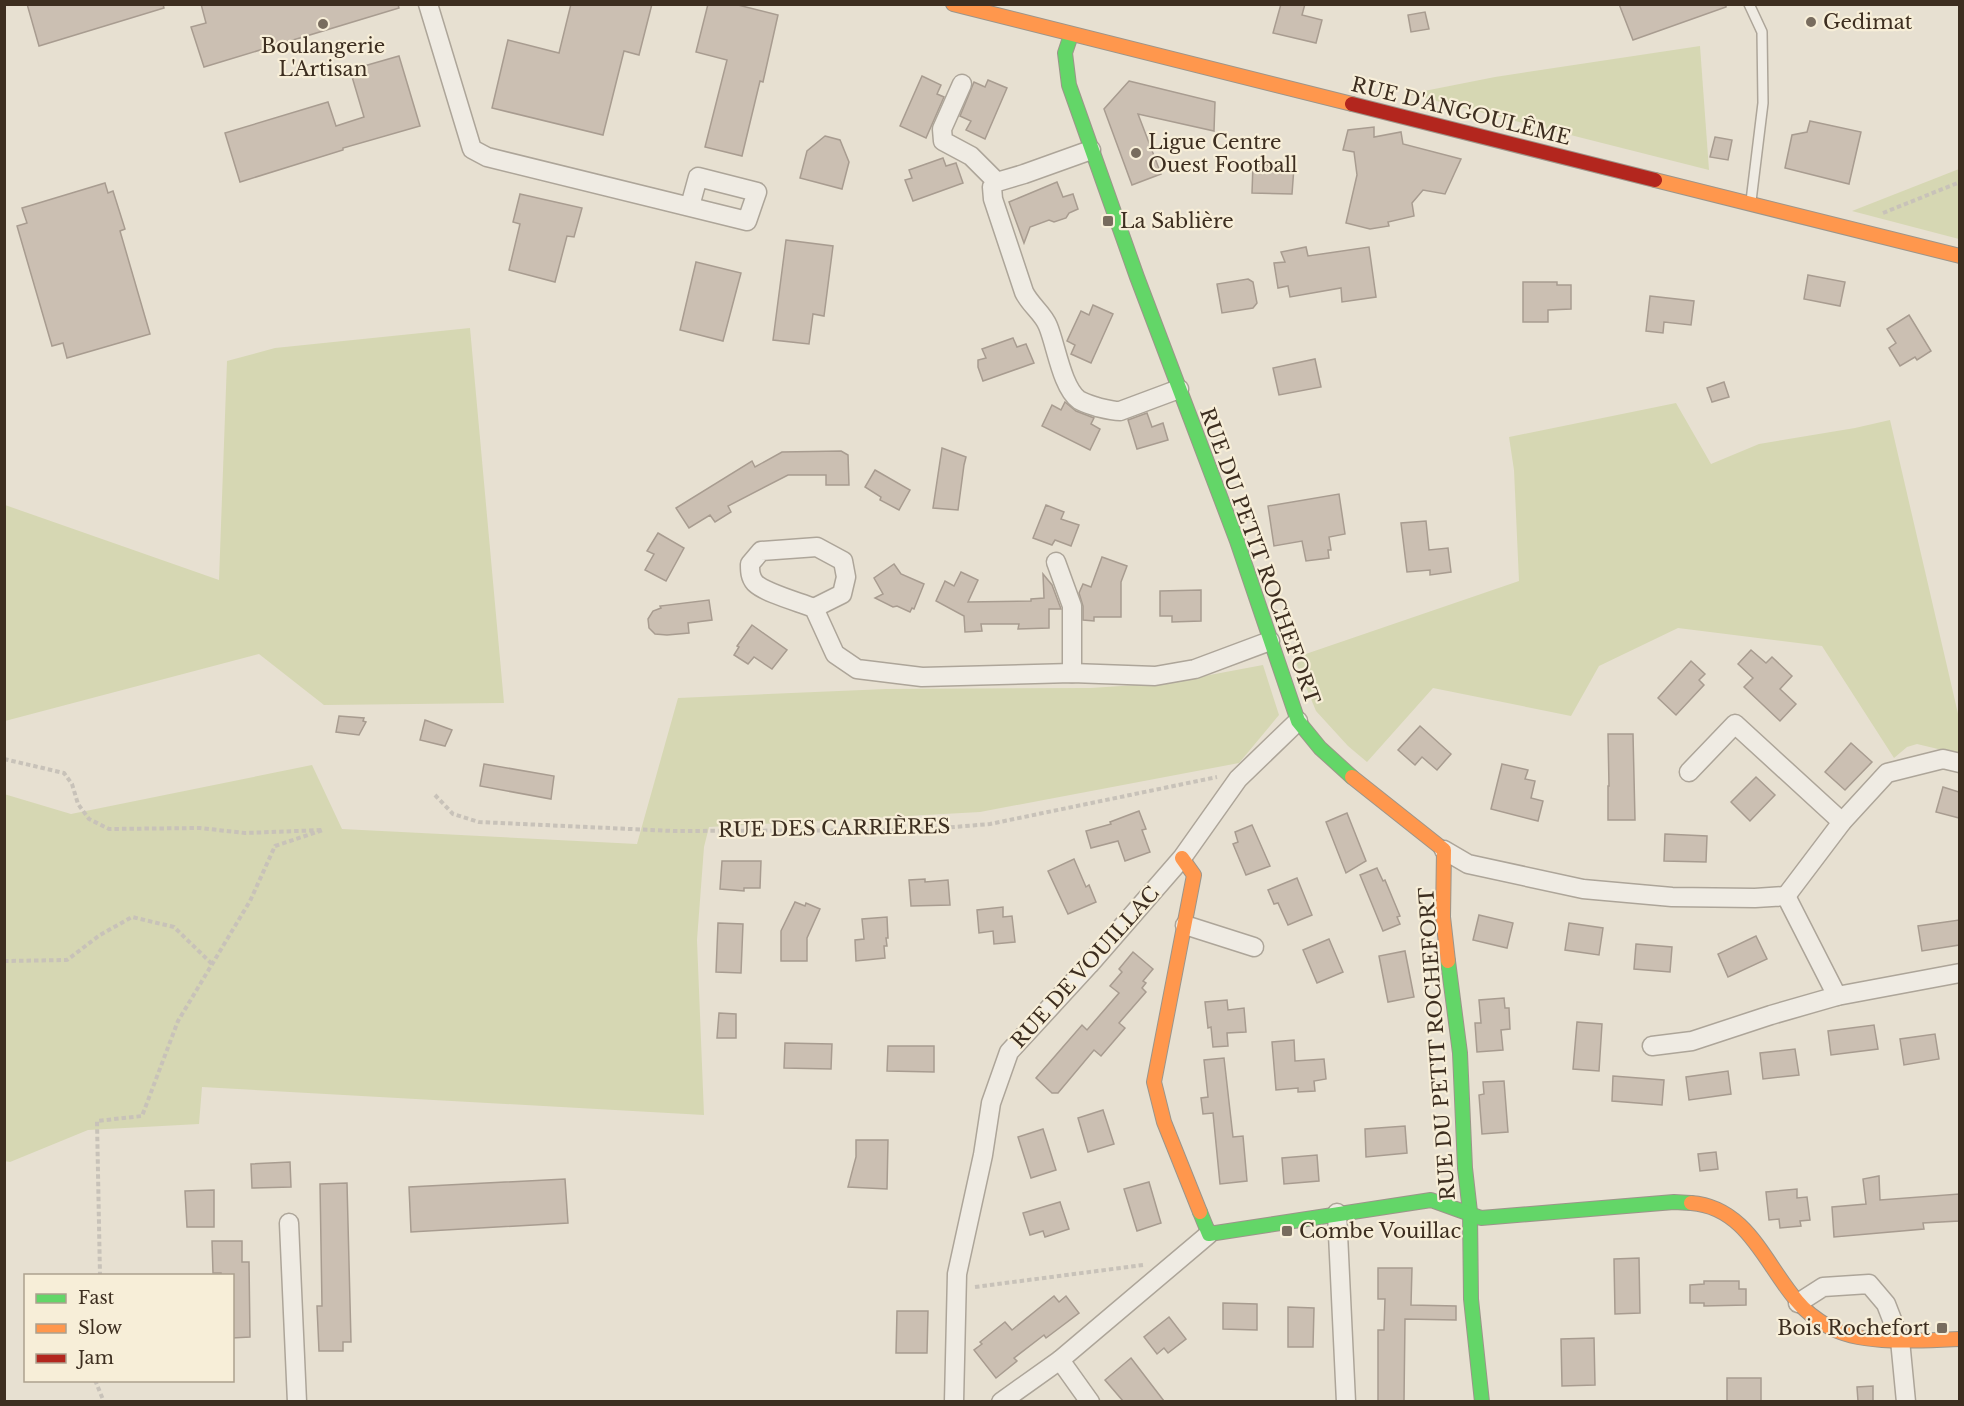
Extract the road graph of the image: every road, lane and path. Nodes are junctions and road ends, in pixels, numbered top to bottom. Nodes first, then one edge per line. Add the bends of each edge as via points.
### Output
1 (428, 4) edge
2 (953, 4) edge
3 (1749, 4) edge
4 (1071, 35) junction
5 (963, 84) dead end
6 (1092, 150) junction
7 (997, 182) junction
8 (1959, 182) edge
9 (1750, 204) junction
10 (690, 206) dead end
11 (1877, 215) dead end
12 (1959, 256) edge
13 (1179, 388) junction
14 (1056, 562) dead end
15 (814, 608) junction
16 (1270, 641) junction
17 (1072, 674) junction
18 (1298, 721) junction
19 (4, 759) edge
20 (1959, 763) edge
21 (1689, 772) dead end
22 (1239, 779) junction
23 (435, 795) dead end
24 (1842, 822) junction
25 (1444, 850) junction
26 (1182, 858) junction
27 (1786, 896) junction
28 (1185, 925) junction
29 (1254, 946) dead end
30 (4, 961) edge
31 (212, 963) junction
32 (1959, 974) edge
33 (1837, 996) junction
34 (1652, 1046) dead end
35 (1470, 1212) junction
36 (1337, 1213) junction
37 (289, 1223) dead end
38 (1209, 1234) junction
39 (1177, 1261) junction
40 (100, 1274) edge
41 (956, 1289) junction
42 (1798, 1303) junction
43 (1959, 1339) edge
44 (1900, 1340) junction
45 (1060, 1360) junction
46 (96, 1382) edge
47 (104, 1401) edge
48 (297, 1401) edge
49 (954, 1401) edge
50 (1001, 1401) edge
51 (1090, 1401) edge
52 (1346, 1401) edge
53 (1482, 1401) edge
54 (1906, 1401) edge

1 - 10 street via 472,149 487,157
2 - 4 street, RUE D'ANGOULÊME
3 - 9 lane via 1762,32 1763,103
4 - 6 street, RUE DU PETIT ROCHEFORT via 1065,53 1070,84
4 - 9 street, RUE D'ANGOULÊME
5 - 7 street via 942,129 943,141 971,156
6 - 7 street
6 - 13 street, RUE DU PETIT ROCHEFORT
7 - 13 street via 992,187 993,199 1024,292 1042,315 1078,399 1120,411
8 - 11 path
9 - 12 street, RUE D'ANGOULÊME
13 - 16 street, RUE DU PETIT ROCHEFORT
14 - 17 street via 1072,606
15 - 15 street via 755,584 750,564 761,551 817,547 843,561 843,594
15 - 17 street via 835,654 857,669 922,677
16 - 17 street via 1175,674
16 - 18 street, RUE DU PETIT ROCHEFORT
18 - 22 street, RUE DE VOUILLAC
18 - 25 street, RUE DU PETIT ROCHEFORT via 1348,774
19 - 31 path via 64,773 89,819 109,829 200,828 245,833 323,830 275,846 250,901
20 - 24 street via 1943,759 1887,773
21 - 24 street via 1735,724
22 - 23 path, RUE DES CARRIÈRES via 1219,777 990,824 917,830 673,831 479,822 453,814
22 - 26 street, RUE DE VOUILLAC
24 - 27 street
25 - 27 street via 1468,864 1583,889 1672,897
25 - 35 street, RUE DU PETIT ROCHEFORT via 1443,917 1460,1053
26 - 28 street via 1194,875
26 - 41 street, RUE DE VOUILLAC via 1009,1052 991,1103
27 - 33 street
28 - 29 street
28 - 38 street via 1154,1082 1164,1122
30 - 31 path via 67,960 132,917 174,927
31 - 40 path via 178,1021 142,1116 98,1121
32 - 33 street
33 - 34 street via 1692,1041
35 - 36 street via 1431,1200
35 - 42 street via 1481,1218 1674,1202 1705,1204 1745,1228
35 - 53 street, RUE DU PETIT ROCHEFORT via 1471,1299
36 - 38 street
36 - 52 street
37 - 48 street
38 - 39 street
39 - 41 path
39 - 45 street
41 - 49 street, RUE DE VOUILLAC
42 - 44 street via 1829,1327 1854,1337
42 - 44 street via 1823,1287 1869,1284 1886,1304
43 - 44 street
44 - 54 street
45 - 50 street
45 - 51 street
46 - 47 path

